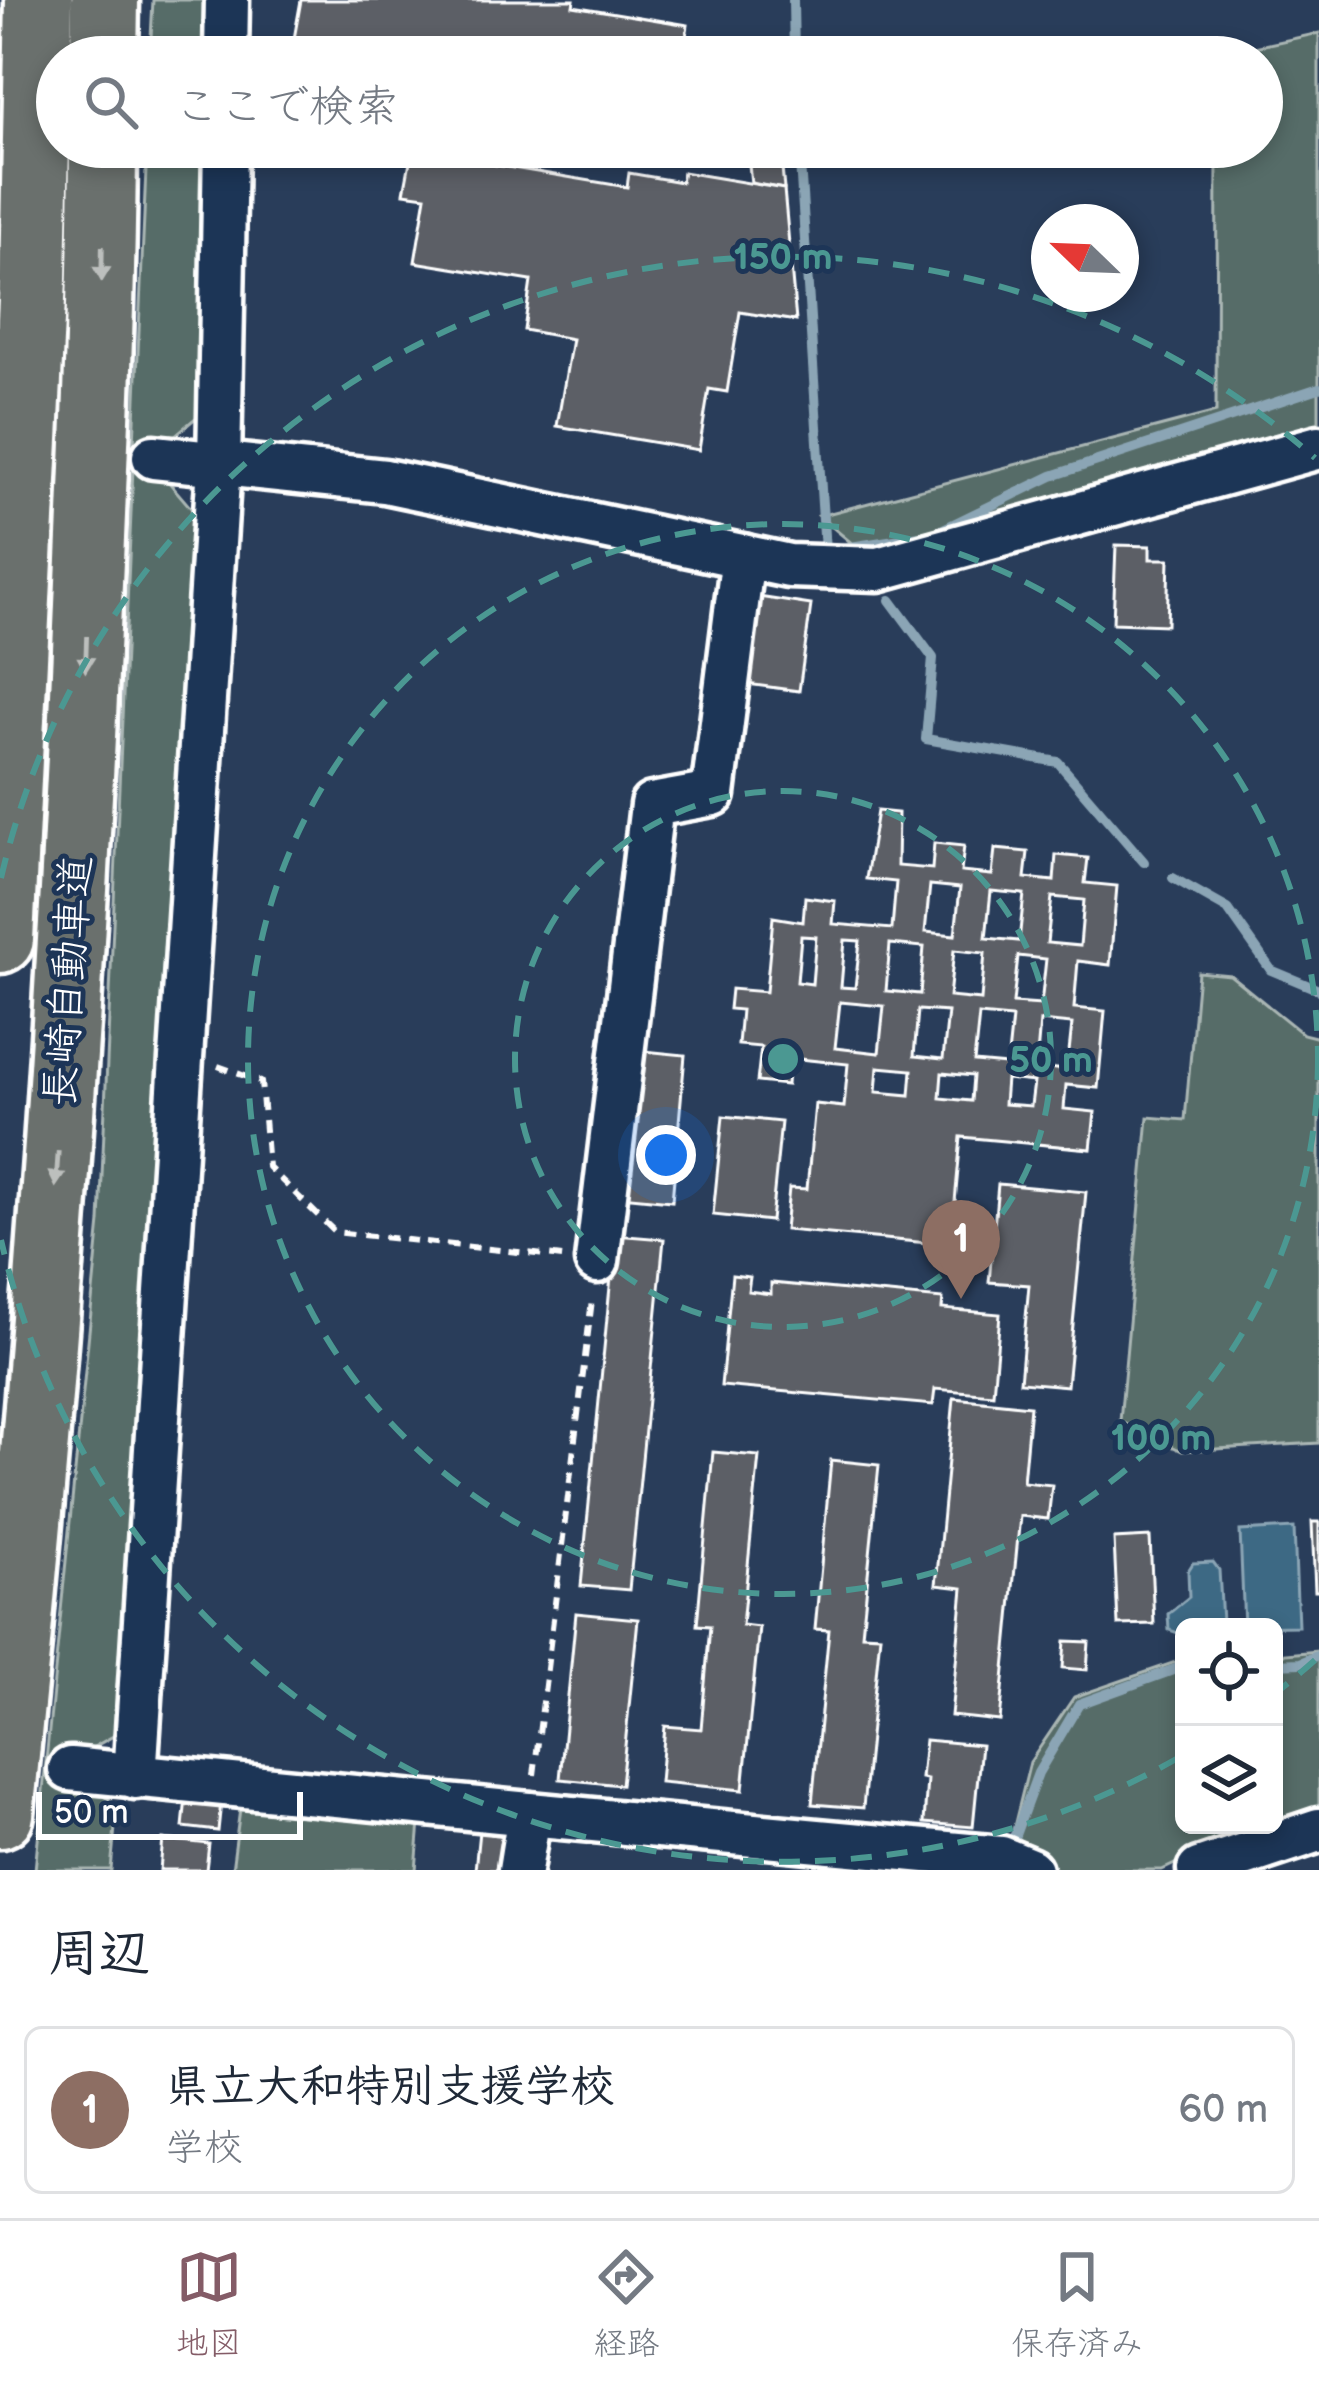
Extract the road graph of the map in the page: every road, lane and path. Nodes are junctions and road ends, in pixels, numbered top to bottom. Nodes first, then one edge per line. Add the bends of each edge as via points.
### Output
1 (38, 0) edge
2 (104, 0) edge
3 (227, 0) edge
4 (37, 36) edge
5 (104, 36) edge
6 (226, 36) edge
7 (36, 101) edge
8 (103, 168) edge
9 (224, 168) edge
10 (1319, 447) edge
11 (154, 457) dead end
12 (219, 465) junction
13 (743, 556) junction
14 (0, 939) edge
15 (182, 1053) junction
16 (597, 1261) junction
17 (70, 1768) dead end
18 (135, 1777) junction
19 (0, 1814) edge
20 (529, 1814) junction
21 (1319, 1830) edge
22 (520, 1870) edge
23 (1030, 1870) edge
24 (1199, 1870) edge

1 - 4 highway, 長崎自動車道
2 - 5 highway
3 - 6 street
7 - 14 highway, 長崎自動車道
8 -> 19 highway, 長崎自動車道 via 74,939
9 - 12 street
10 - 13 street via 878,569
11 - 12 street
12 - 13 street via 385,482
12 - 15 street
13 - 16 street via 713,794 652,805
15 - 16 path via 261,1082 268,1168 335,1232
15 - 18 street
16 - 20 path
17 - 18 street
18 - 20 street
20 - 22 street
20 - 23 street via 1001,1858
21 - 24 street

